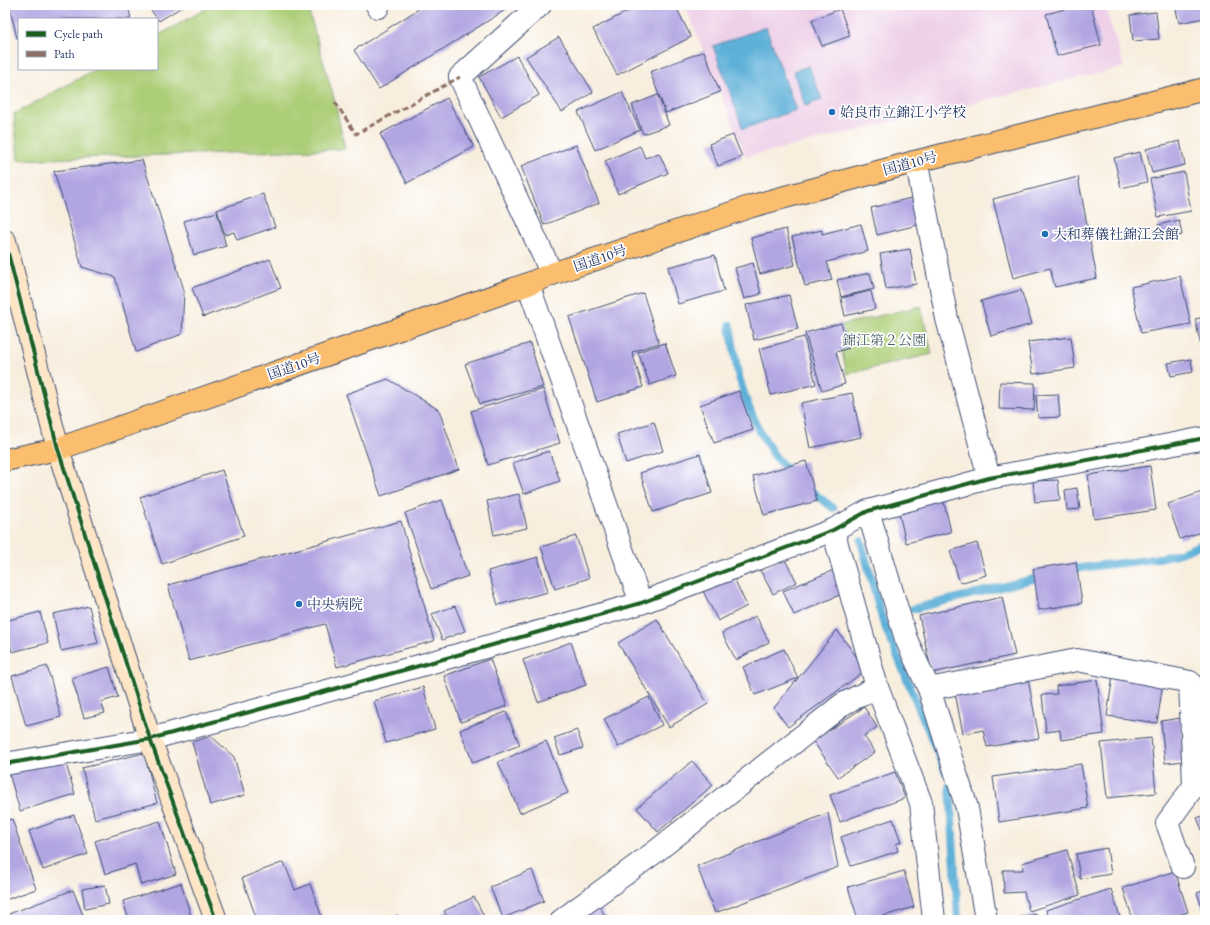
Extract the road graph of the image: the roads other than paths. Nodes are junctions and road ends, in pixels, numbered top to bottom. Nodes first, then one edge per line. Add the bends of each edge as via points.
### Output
1 (540, 5) edge
2 (1205, 89) edge
3 (914, 162) junction
4 (5, 241) edge
5 (552, 274) junction
6 (528, 284) junction
7 (1205, 438) edge
8 (58, 449) junction
9 (5, 460) edge
10 (989, 478) junction
11 (868, 511) junction
12 (833, 530) junction
13 (641, 603) junction
14 (877, 687) junction
15 (929, 689) junction
16 (150, 739) junction
17 (5, 764) edge
18 (1183, 867) dead end
19 (216, 920) edge
20 (562, 920) edge
21 (934, 920) edge
22 (986, 920) edge

1 - 5 street via 460,77
2 - 3 highway, 国道10号
3 - 5 highway, 国道10号 via 752,206
3 - 10 street via 919,175 947,319
4 - 8 street
5 - 6 highway, 国道10号
6 - 8 highway, 国道10号
6 - 13 street
7 - 10 street
8 - 9 highway, 国道10号
8 - 16 street
10 - 11 street
11 - 12 street
11 - 15 street via 906,639
12 - 13 street
12 - 14 street
13 - 16 street via 415,668
14 - 20 street via 842,704 655,852
14 - 21 street via 921,803
15 - 18 street via 1077,660 1190,682 1194,786 1167,824
15 - 22 street via 967,808
16 - 17 street
16 - 19 street

